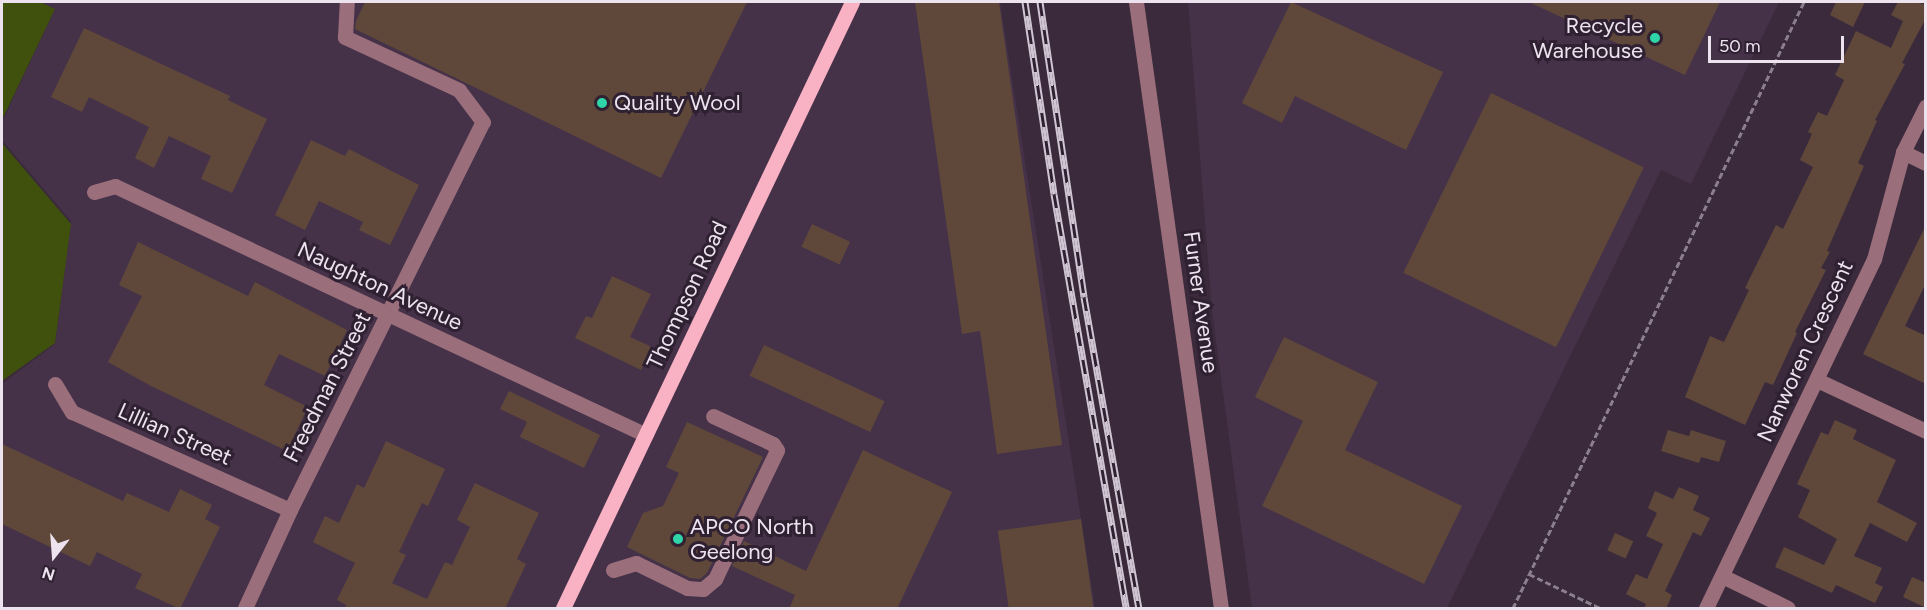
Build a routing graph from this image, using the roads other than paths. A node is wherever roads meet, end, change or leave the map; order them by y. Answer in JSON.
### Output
{"nodes":[{"id":1,"x":347,"y":2,"type":"edge"},
{"id":2,"x":852,"y":2,"type":"edge"},
{"id":3,"x":1136,"y":2,"type":"edge"},
{"id":4,"x":1926,"y":106,"type":"edge"},
{"id":5,"x":1904,"y":152,"type":"junction"},
{"id":6,"x":1926,"y":163,"type":"edge"},
{"id":7,"x":94,"y":192,"type":"dead end"},
{"id":8,"x":389,"y":315,"type":"junction"},
{"id":9,"x":1817,"y":380,"type":"junction"},
{"id":10,"x":55,"y":384,"type":"dead end"},
{"id":11,"x":712,"y":416,"type":"dead end"},
{"id":12,"x":1926,"y":431,"type":"edge"},
{"id":13,"x":646,"y":435,"type":"junction"},
{"id":14,"x":290,"y":510,"type":"junction"},
{"id":15,"x":613,"y":570,"type":"dead end"},
{"id":16,"x":1722,"y":576,"type":"junction"},
{"id":17,"x":245,"y":609,"type":"edge"},
{"id":18,"x":563,"y":609,"type":"edge"},
{"id":19,"x":1221,"y":609,"type":"edge"},
{"id":20,"x":1706,"y":609,"type":"edge"},
{"id":21,"x":1788,"y":609,"type":"edge"}],
"edges":[{"from":1,"to":8,"type":"street","name":"Freedman Street"},
{"from":2,"to":13,"type":"main road","name":"Thompson Road"},
{"from":3,"to":19,"type":"street","name":"Furner Avenue"},
{"from":4,"to":5,"type":"street","name":"Nanworen Crescent"},
{"from":5,"to":6,"type":"street"},
{"from":5,"to":9,"type":"street","name":"Nanworen Crescent"},
{"from":7,"to":8,"type":"street","name":"Naughton Avenue"},
{"from":8,"to":13,"type":"street","name":"Naughton Avenue"},
{"from":8,"to":14,"type":"street","name":"Freedman Street"},
{"from":9,"to":12,"type":"street"},
{"from":9,"to":16,"type":"street","name":"Nanworen Crescent"},
{"from":10,"to":14,"type":"street","name":"Lillian Street"},
{"from":11,"to":15,"type":"street"},
{"from":13,"to":18,"type":"main road","name":"Thompson Road"},
{"from":14,"to":17,"type":"street","name":"Freedman Street"},
{"from":16,"to":20,"type":"street","name":"Nanworen Crescent"},
{"from":16,"to":21,"type":"street"}]}
